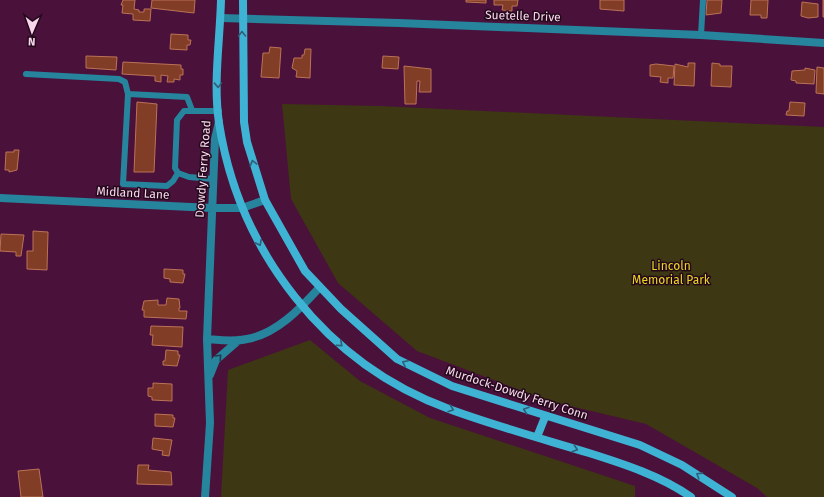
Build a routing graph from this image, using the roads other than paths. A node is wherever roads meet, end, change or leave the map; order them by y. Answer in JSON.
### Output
{"nodes":[{"id":1,"x":221,"y":0,"type":"edge"},
{"id":2,"x":243,"y":0,"type":"edge"},
{"id":3,"x":703,"y":0,"type":"edge"},
{"id":4,"x":221,"y":18,"type":"junction"},
{"id":5,"x":242,"y":18,"type":"junction"},
{"id":6,"x":701,"y":35,"type":"junction"},
{"id":7,"x":824,"y":43,"type":"edge"},
{"id":8,"x":26,"y":74,"type":"dead end"},
{"id":9,"x":128,"y":94,"type":"junction"},
{"id":10,"x":192,"y":110,"type":"junction"},
{"id":11,"x":219,"y":111,"type":"junction"},
{"id":12,"x":219,"y":122,"type":"junction"},
{"id":13,"x":178,"y":173,"type":"junction"},
{"id":14,"x":213,"y":179,"type":"junction"},
{"id":15,"x":0,"y":198,"type":"edge"},
{"id":16,"x":265,"y":200,"type":"junction"},
{"id":17,"x":212,"y":208,"type":"junction"},
{"id":18,"x":242,"y":208,"type":"junction"},
{"id":19,"x":320,"y":288,"type":"junction"},
{"id":20,"x":302,"y":307,"type":"junction"},
{"id":21,"x":207,"y":339,"type":"junction"},
{"id":22,"x":238,"y":340,"type":"junction"},
{"id":23,"x":208,"y":380,"type":"junction"},
{"id":24,"x":545,"y":416,"type":"junction"},
{"id":25,"x":537,"y":437,"type":"junction"},
{"id":26,"x":205,"y":497,"type":"edge"},
{"id":27,"x":691,"y":497,"type":"edge"},
{"id":28,"x":732,"y":497,"type":"edge"}],
"edges":[{"from":1,"to":4,"type":"main road","name":"Dowdy Ferry Road"},
{"from":2,"to":5,"type":"main road"},
{"from":3,"to":6,"type":"lane"},
{"from":4,"to":5,"type":"street","name":"Suetelle Drive"},
{"from":4,"to":11,"type":"main road","name":"Dowdy Ferry Road","one_way":true},
{"from":5,"to":6,"type":"street","name":"Suetelle Drive"},
{"from":16,"to":5,"type":"main road","one_way":true},
{"from":6,"to":7,"type":"street","name":"Suetelle Drive"},
{"from":8,"to":9,"type":"lane"},
{"from":9,"to":10,"type":"lane"},
{"from":9,"to":13,"type":"lane"},
{"from":10,"to":11,"type":"lane"},
{"from":10,"to":13,"type":"lane"},
{"from":11,"to":12,"type":"main road","name":"Dowdy Ferry Road"},
{"from":12,"to":14,"type":"street","name":"Dowdy Ferry Road"},
{"from":12,"to":18,"type":"main road"},
{"from":13,"to":14,"type":"lane"},
{"from":14,"to":17,"type":"street","name":"Dowdy Ferry Road"},
{"from":15,"to":17,"type":"street","name":"Midland Lane"},
{"from":16,"to":18,"type":"street","name":"Midland Lane"},
{"from":16,"to":19,"type":"main road","name":"Murdock-Dowdy Ferry Conn"},
{"from":17,"to":18,"type":"street","name":"Midland Lane"},
{"from":17,"to":21,"type":"street","name":"Dowdy Ferry Road"},
{"from":18,"to":20,"type":"main road","one_way":true},
{"from":19,"to":20,"type":"street","name":"Dowdy Ferry Road"},
{"from":24,"to":19,"type":"main road","name":"Murdock-Dowdy Ferry Conn","one_way":true},
{"from":20,"to":22,"type":"street","name":"Dowdy Ferry Road"},
{"from":20,"to":25,"type":"main road","one_way":true},
{"from":21,"to":22,"type":"street","name":"Dowdy Ferry Road"},
{"from":21,"to":23,"type":"street","name":"Dowdy Ferry Road"},
{"from":23,"to":22,"type":"street","name":"Dowdy Ferry Road","one_way":true},
{"from":23,"to":26,"type":"street","name":"Dowdy Ferry Road"},
{"from":24,"to":25,"type":"main road"},
{"from":28,"to":24,"type":"main road","name":"Murdock-Dowdy Ferry Conn","one_way":true},
{"from":25,"to":27,"type":"main road","one_way":true}]}
